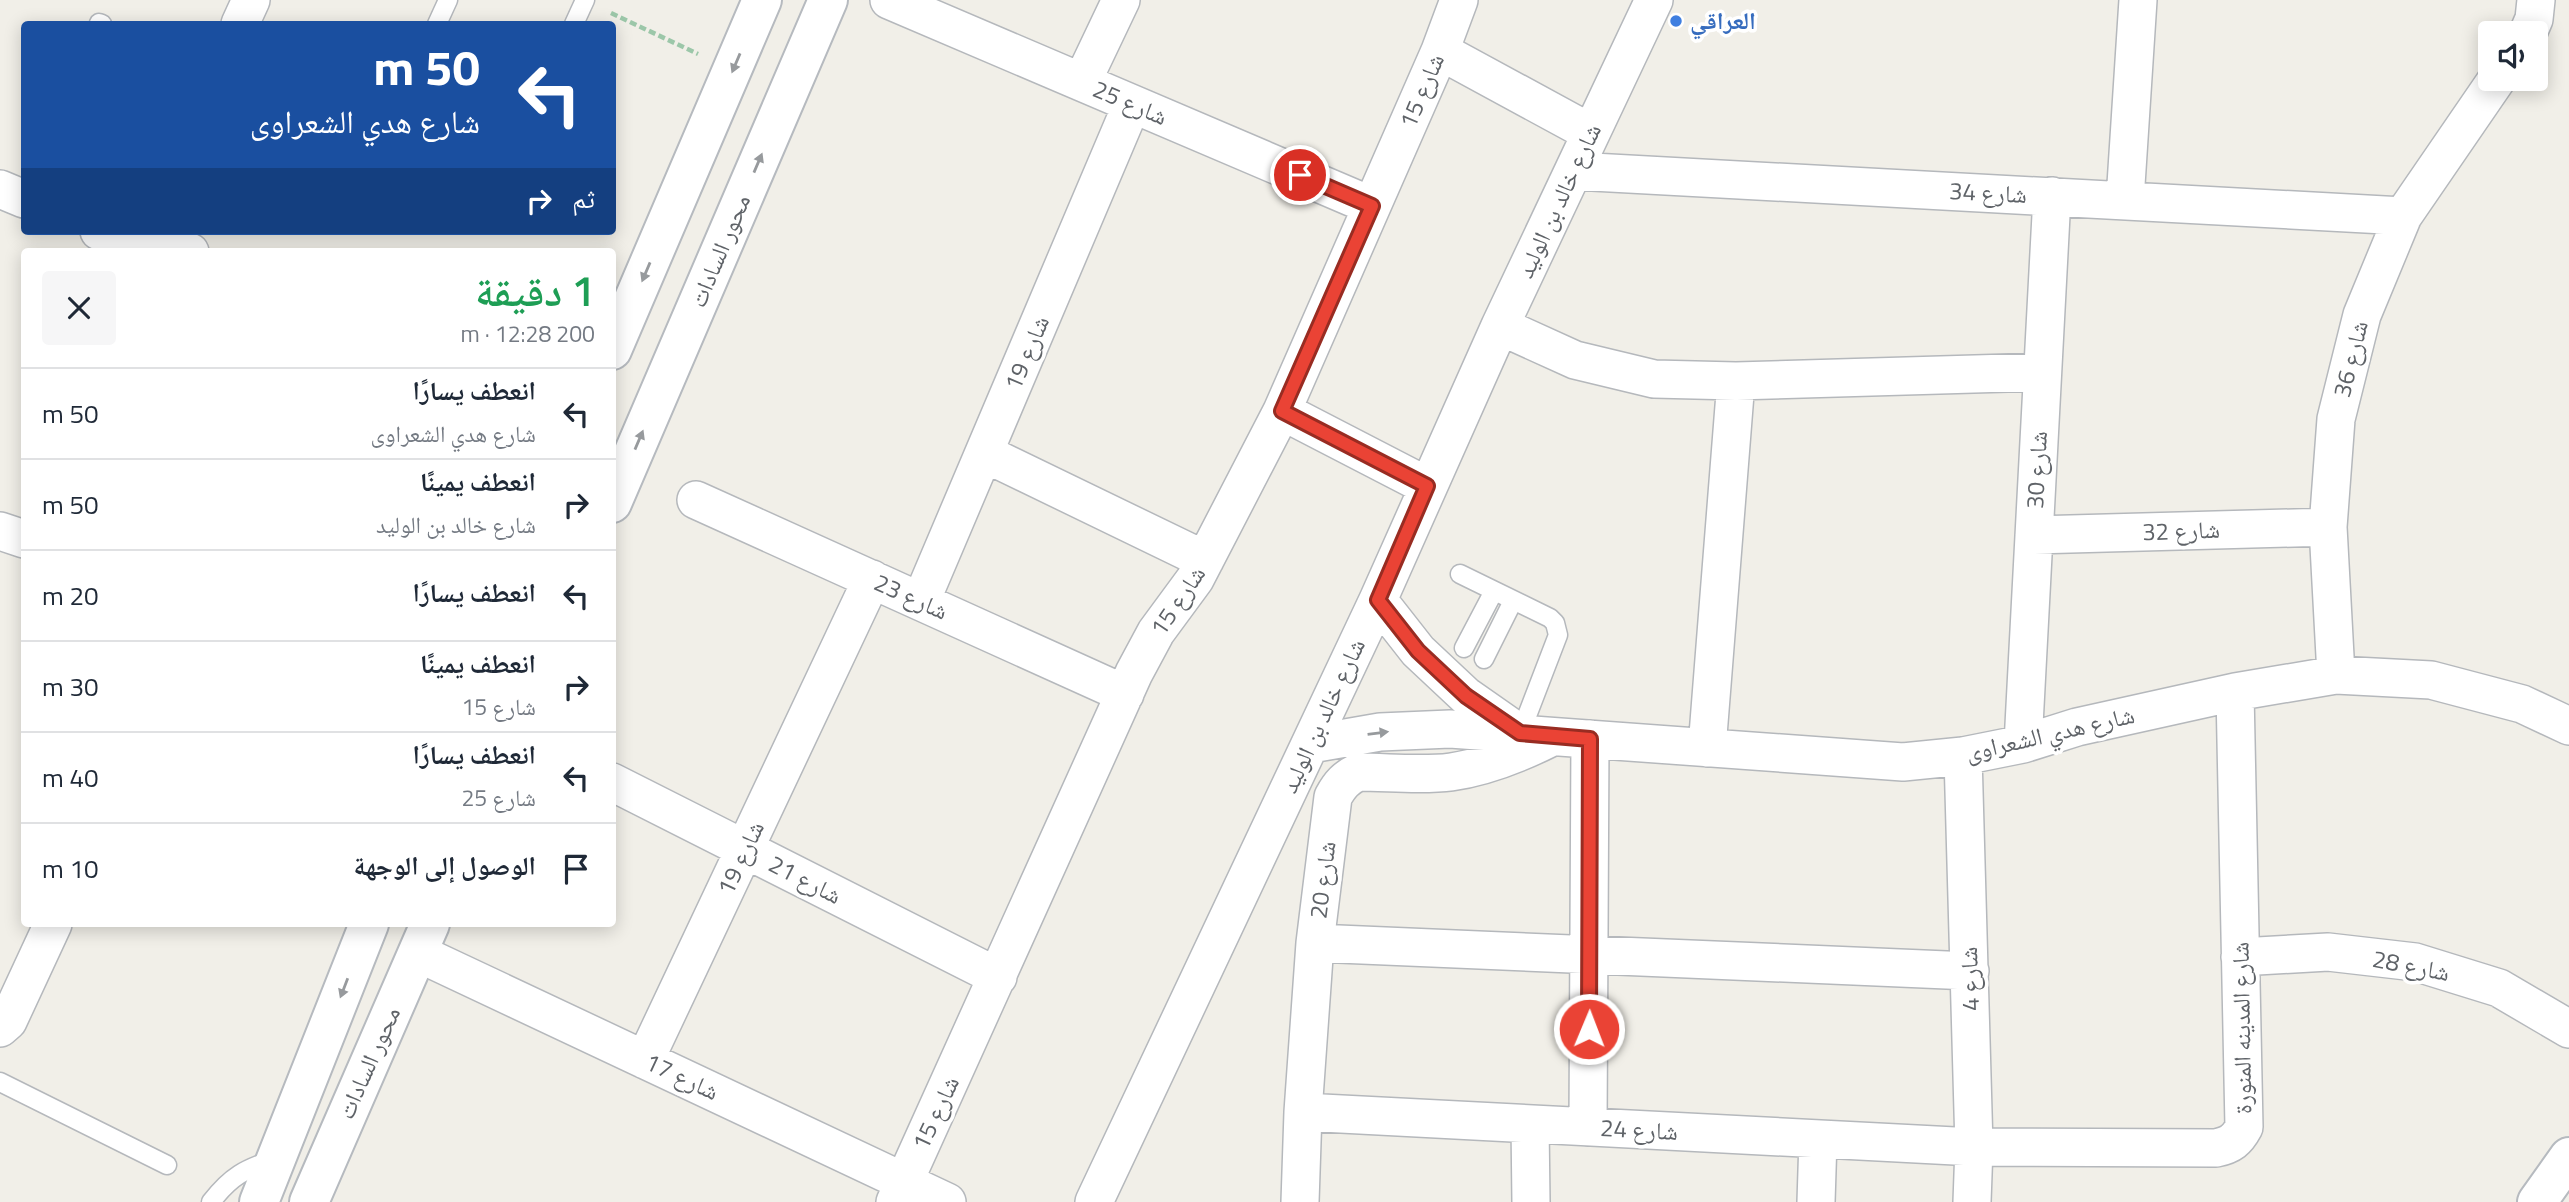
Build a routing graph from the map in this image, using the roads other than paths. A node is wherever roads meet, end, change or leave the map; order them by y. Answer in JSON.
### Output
{"nodes":[{"id":1,"x":251,"y":0,"type":"edge"},
{"id":2,"x":448,"y":0,"type":"edge"},
{"id":3,"x":762,"y":0,"type":"edge"},
{"id":4,"x":828,"y":0,"type":"edge"},
{"id":5,"x":889,"y":0,"type":"edge"},
{"id":6,"x":1121,"y":0,"type":"edge"},
{"id":7,"x":1459,"y":0,"type":"edge"},
{"id":8,"x":1654,"y":0,"type":"edge"},
{"id":9,"x":2138,"y":0,"type":"edge"},
{"id":10,"x":585,"y":1,"type":"edge"},
{"id":11,"x":241,"y":21,"type":"edge"},
{"id":12,"x":438,"y":21,"type":"edge"},
{"id":13,"x":575,"y":21,"type":"edge"},
{"id":14,"x":1440,"y":51,"type":"junction"},
{"id":15,"x":1082,"y":82,"type":"junction"},
{"id":16,"x":2489,"y":91,"type":"edge"},
{"id":17,"x":1132,"y":104,"type":"junction"},
{"id":18,"x":1591,"y":133,"type":"junction"},
{"id":19,"x":1573,"y":171,"type":"junction"},
{"id":20,"x":0,"y":189,"type":"edge"},
{"id":21,"x":2052,"y":196,"type":"junction"},
{"id":22,"x":21,"y":199,"type":"edge"},
{"id":23,"x":2125,"y":200,"type":"junction"},
{"id":24,"x":1372,"y":206,"type":"junction"},
{"id":25,"x":2403,"y":216,"type":"junction"},
{"id":26,"x":117,"y":235,"type":"edge"},
{"id":27,"x":154,"y":243,"type":"edge"},
{"id":28,"x":174,"y":248,"type":"edge"},
{"id":29,"x":1500,"y":326,"type":"junction"},
{"id":30,"x":616,"y":341,"type":"edge"},
{"id":31,"x":2042,"y":372,"type":"junction"},
{"id":32,"x":1736,"y":381,"type":"junction"},
{"id":33,"x":1282,"y":411,"type":"junction"},
{"id":34,"x":984,"y":453,"type":"junction"},
{"id":35,"x":1427,"y":486,"type":"junction"},
{"id":36,"x":616,"y":494,"type":"edge"},
{"id":37,"x":696,"y":500,"type":"dead end"},
{"id":38,"x":2328,"y":527,"type":"junction"},
{"id":39,"x":0,"y":531,"type":"edge"},
{"id":40,"x":2034,"y":535,"type":"junction"},
{"id":41,"x":21,"y":538,"type":"edge"},
{"id":42,"x":1205,"y":560,"type":"junction"},
{"id":43,"x":1460,"y":574,"type":"dead end"},
{"id":44,"x":872,"y":579,"type":"junction"},
{"id":45,"x":1494,"y":591,"type":"junction"},
{"id":46,"x":1378,"y":600,"type":"junction"},
{"id":47,"x":921,"y":601,"type":"junction"},
{"id":48,"x":1513,"y":601,"type":"junction"},
{"id":49,"x":1464,"y":648,"type":"dead end"},
{"id":50,"x":1483,"y":659,"type":"dead end"},
{"id":51,"x":2336,"y":675,"type":"junction"},
{"id":52,"x":2235,"y":692,"type":"junction"},
{"id":53,"x":1125,"y":694,"type":"junction"},
{"id":54,"x":2569,"y":726,"type":"edge"},
{"id":55,"x":1555,"y":736,"type":"junction"},
{"id":56,"x":1311,"y":744,"type":"junction"},
{"id":57,"x":2023,"y":744,"type":"junction"},
{"id":58,"x":1707,"y":748,"type":"junction"},
{"id":59,"x":1963,"y":756,"type":"junction"},
{"id":60,"x":616,"y":784,"type":"edge"},
{"id":61,"x":744,"y":849,"type":"junction"},
{"id":62,"x":52,"y":927,"type":"edge"},
{"id":63,"x":368,"y":927,"type":"edge"},
{"id":64,"x":424,"y":938,"type":"edge"},
{"id":65,"x":1315,"y":943,"type":"junction"},
{"id":66,"x":1590,"y":955,"type":"junction"},
{"id":67,"x":2240,"y":957,"type":"junction"},
{"id":68,"x":1970,"y":971,"type":"junction"},
{"id":69,"x":998,"y":977,"type":"junction"},
{"id":70,"x":0,"y":1028,"type":"edge"},
{"id":71,"x":2569,"y":1029,"type":"edge"},
{"id":72,"x":645,"y":1060,"type":"junction"},
{"id":73,"x":0,"y":1082,"type":"edge"},
{"id":74,"x":1303,"y":1112,"type":"junction"},
{"id":75,"x":1530,"y":1124,"type":"junction"},
{"id":76,"x":1588,"y":1127,"type":"junction"},
{"id":77,"x":1818,"y":1139,"type":"junction"},
{"id":78,"x":1974,"y":1147,"type":"junction"},
{"id":79,"x":2569,"y":1157,"type":"edge"},
{"id":80,"x":278,"y":1158,"type":"junction"},
{"id":81,"x":167,"y":1165,"type":"dead end"},
{"id":82,"x":900,"y":1192,"type":"edge"},
{"id":83,"x":211,"y":1202,"type":"edge"},
{"id":84,"x":259,"y":1202,"type":"edge"},
{"id":85,"x":309,"y":1202,"type":"edge"},
{"id":86,"x":947,"y":1202,"type":"edge"},
{"id":87,"x":1094,"y":1202,"type":"edge"},
{"id":88,"x":1300,"y":1202,"type":"edge"},
{"id":89,"x":1531,"y":1202,"type":"edge"},
{"id":90,"x":1816,"y":1202,"type":"edge"},
{"id":91,"x":1972,"y":1202,"type":"edge"},
{"id":92,"x":2537,"y":1202,"type":"edge"}],
"edges":[{"from":1,"to":11,"type":"street"},
{"from":2,"to":12,"type":"lane"},
{"from":3,"to":30,"type":"street","one_way":true},
{"from":36,"to":4,"type":"street","name":"محور السادات","one_way":true},
{"from":5,"to":15,"type":"street","name":"شارع 25"},
{"from":6,"to":15,"type":"street"},
{"from":7,"to":14,"type":"street","name":"شارع 15"},
{"from":8,"to":18,"type":"street","name":"شارع خالد بن الوليد"},
{"from":9,"to":23,"type":"street"},
{"from":10,"to":13,"type":"lane"},
{"from":14,"to":18,"type":"street"},
{"from":14,"to":24,"type":"street","name":"شارع 15"},
{"from":15,"to":17,"type":"street","name":"شارع 25"},
{"from":16,"to":25,"type":"street","name":"شارع 36"},
{"from":17,"to":24,"type":"street","name":"شارع 25"},
{"from":17,"to":34,"type":"street","name":"شارع 19"},
{"from":18,"to":19,"type":"street","name":"شارع خالد بن الوليد"},
{"from":19,"to":21,"type":"street","name":"شارع 34"},
{"from":19,"to":29,"type":"street","name":"شارع خالد بن الوليد"},
{"from":20,"to":22,"type":"street"},
{"from":21,"to":23,"type":"street","name":"شارع 34"},
{"from":21,"to":31,"type":"street","name":"شارع 30"},
{"from":23,"to":25,"type":"street","name":"شارع 34"},
{"from":24,"to":33,"type":"street","name":"شارع 15"},
{"from":25,"to":38,"type":"street","name":"شارع 36"},
{"from":26,"to":27,"type":"street"},
{"from":27,"to":28,"type":"street"},
{"from":29,"to":32,"type":"street"},
{"from":29,"to":35,"type":"street","name":"شارع خالد بن الوليد"},
{"from":31,"to":32,"type":"street"},
{"from":31,"to":40,"type":"street","name":"شارع 30"},
{"from":32,"to":58,"type":"street"},
{"from":33,"to":35,"type":"street"},
{"from":33,"to":42,"type":"street","name":"شارع 15"},
{"from":34,"to":42,"type":"street"},
{"from":34,"to":47,"type":"street","name":"شارع 19"},
{"from":35,"to":46,"type":"street","name":"شارع خالد بن الوليد"},
{"from":37,"to":44,"type":"street","name":"شارع 23"},
{"from":38,"to":40,"type":"street","name":"شارع 32"},
{"from":38,"to":51,"type":"street","name":"شارع 36"},
{"from":39,"to":41,"type":"street"},
{"from":40,"to":57,"type":"street","name":"شارع 30"},
{"from":42,"to":53,"type":"street","name":"شارع 15"},
{"from":43,"to":45,"type":"lane"},
{"from":44,"to":47,"type":"street","name":"شارع 23"},
{"from":44,"to":61,"type":"street","name":"شارع 19"},
{"from":45,"to":48,"type":"lane"},
{"from":45,"to":49,"type":"lane"},
{"from":46,"to":55,"type":"street"},
{"from":46,"to":56,"type":"street","name":"شارع خالد بن الوليد"},
{"from":47,"to":53,"type":"street","name":"شارع 23"},
{"from":48,"to":50,"type":"lane"},
{"from":48,"to":55,"type":"lane"},
{"from":51,"to":52,"type":"street","name":"شارع هدي الشعراوى"},
{"from":51,"to":54,"type":"street","name":"شارع هدي الشعراوى"},
{"from":52,"to":57,"type":"street","name":"شارع هدي الشعراوى"},
{"from":52,"to":67,"type":"street","name":"شارع المدينه المنورة"},
{"from":53,"to":69,"type":"street","name":"شارع 15"},
{"from":56,"to":55,"type":"street","name":"شارع هدي الشعراوى","one_way":true},
{"from":55,"to":58,"type":"street","name":"شارع هدي الشعراوى"},
{"from":55,"to":65,"type":"street","name":"شارع 20"},
{"from":55,"to":66,"type":"street"},
{"from":56,"to":87,"type":"street","name":"شارع خالد بن الوليد"},
{"from":57,"to":59,"type":"street","name":"شارع هدي الشعراوى"},
{"from":58,"to":59,"type":"street","name":"شارع هدي الشعراوى"},
{"from":59,"to":68,"type":"street","name":"شارع 4"},
{"from":60,"to":61,"type":"street","name":"شارع 21"},
{"from":61,"to":69,"type":"street","name":"شارع 21"},
{"from":61,"to":72,"type":"street","name":"شارع 19"},
{"from":62,"to":70,"type":"street"},
{"from":63,"to":80,"type":"street","name":"محور السادات","one_way":true},
{"from":64,"to":72,"type":"street","name":"شارع 17"},
{"from":64,"to":85,"type":"street","name":"محور السادات"},
{"from":65,"to":66,"type":"street"},
{"from":65,"to":74,"type":"street","name":"شارع 20"},
{"from":66,"to":68,"type":"street"},
{"from":66,"to":76,"type":"street"},
{"from":67,"to":71,"type":"street","name":"شارع 28"},
{"from":67,"to":78,"type":"street","name":"شارع المدينه المنورة"},
{"from":68,"to":78,"type":"street","name":"شارع 4"},
{"from":69,"to":82,"type":"street","name":"شارع 15"},
{"from":72,"to":82,"type":"street","name":"شارع 17"},
{"from":73,"to":81,"type":"lane"},
{"from":74,"to":75,"type":"street","name":"شارع 24"},
{"from":74,"to":88,"type":"street","name":"شارع 20"},
{"from":75,"to":76,"type":"street","name":"شارع 24"},
{"from":75,"to":89,"type":"street"},
{"from":76,"to":77,"type":"street","name":"شارع 24"},
{"from":77,"to":78,"type":"street","name":"شارع 24"},
{"from":77,"to":90,"type":"street"},
{"from":78,"to":91,"type":"street","name":"شارع 4"},
{"from":79,"to":92,"type":"street"},
{"from":80,"to":83,"type":"lane"},
{"from":80,"to":84,"type":"street","name":"محور السادات"},
{"from":82,"to":86,"type":"street","name":"شارع 17"}]}
